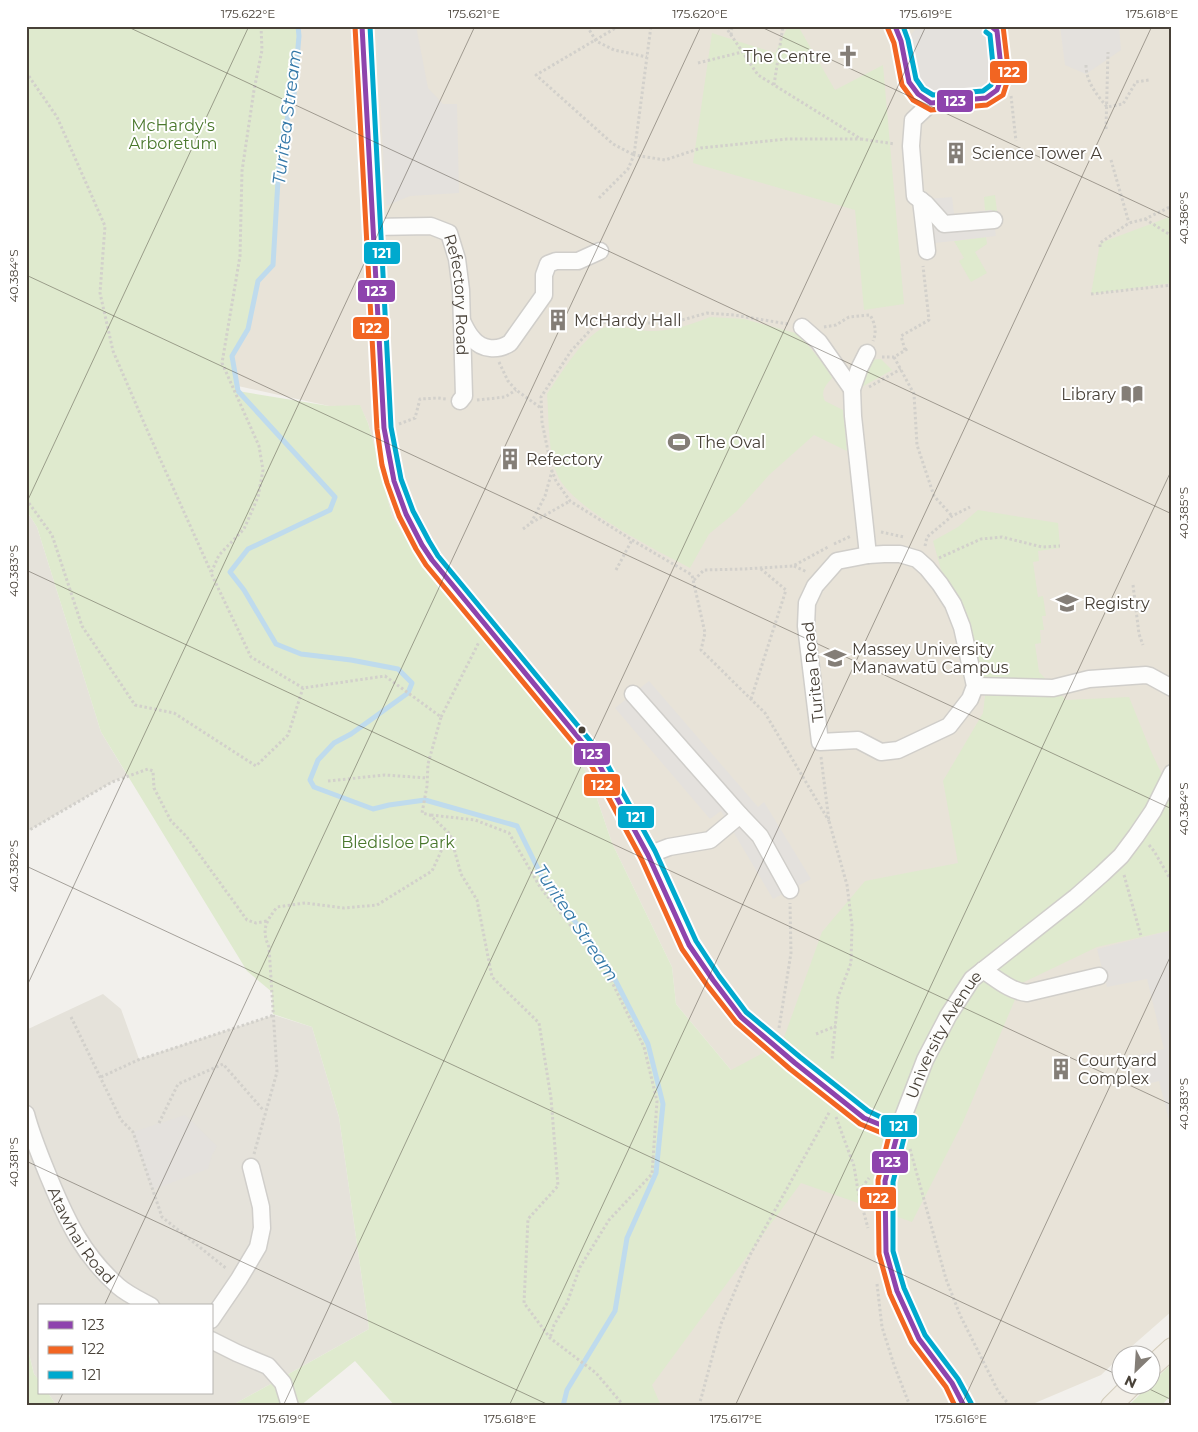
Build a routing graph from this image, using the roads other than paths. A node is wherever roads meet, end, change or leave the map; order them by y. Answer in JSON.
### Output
{"nodes":[{"id":1,"x":362,"y":26,"type":"edge"},
{"id":2,"x":895,"y":26,"type":"edge"},
{"id":3,"x":997,"y":28,"type":"edge"},
{"id":4,"x":930,"y":103,"type":"junction"},
{"id":5,"x":921,"y":200,"type":"junction"},
{"id":6,"x":994,"y":220,"type":"dead end"},
{"id":7,"x":373,"y":227,"type":"junction"},
{"id":8,"x":600,"y":251,"type":"dead end"},
{"id":9,"x":925,"y":257,"type":"road end"},
{"id":10,"x":462,"y":321,"type":"junction"},
{"id":11,"x":802,"y":327,"type":"road end"},
{"id":12,"x":868,"y":353,"type":"road end"},
{"id":13,"x":852,"y":392,"type":"junction"},
{"id":14,"x":460,"y":401,"type":"dead end"},
{"id":15,"x":868,"y":555,"type":"junction"},
{"id":16,"x":975,"y":686,"type":"junction"},
{"id":17,"x":1172,"y":688,"type":"edge"},
{"id":18,"x":633,"y":694,"type":"dead end"},
{"id":19,"x":1172,"y":773,"type":"edge"},
{"id":20,"x":740,"y":815,"type":"junction"},
{"id":21,"x":648,"y":856,"type":"junction"},
{"id":22,"x":790,"y":890,"type":"road end"},
{"id":23,"x":983,"y":970,"type":"junction"},
{"id":24,"x":1100,"y":976,"type":"dead end"},
{"id":25,"x":26,"y":1114,"type":"edge"},
{"id":26,"x":898,"y":1132,"type":"junction"},
{"id":27,"x":251,"y":1168,"type":"road end"},
{"id":28,"x":147,"y":1304,"type":"edge"},
{"id":29,"x":212,"y":1319,"type":"edge"},
{"id":30,"x":212,"y":1341,"type":"edge"},
{"id":31,"x":1172,"y":1348,"type":"edge"},
{"id":32,"x":1160,"y":1359,"type":"edge"},
{"id":33,"x":1123,"y":1394,"type":"edge"},
{"id":34,"x":290,"y":1406,"type":"edge"},
{"id":35,"x":964,"y":1406,"type":"edge"},
{"id":36,"x":1111,"y":1406,"type":"edge"}],
"edges":[{"from":1,"to":7,"type":"street"},
{"from":2,"to":4,"type":"street"},
{"from":3,"to":4,"type":"street"},
{"from":4,"to":5,"type":"street"},
{"from":5,"to":6,"type":"street"},
{"from":5,"to":9,"type":"street"},
{"from":7,"to":10,"type":"street","name":"Refectory Road"},
{"from":7,"to":21,"type":"street"},
{"from":8,"to":10,"type":"street"},
{"from":10,"to":14,"type":"street","name":"Refectory Road"},
{"from":11,"to":13,"type":"street"},
{"from":12,"to":13,"type":"street"},
{"from":13,"to":15,"type":"street"},
{"from":15,"to":16,"type":"street","name":"Turitea Road"},
{"from":15,"to":16,"type":"street","name":"Turitea Road"},
{"from":16,"to":17,"type":"street"},
{"from":18,"to":20,"type":"street"},
{"from":19,"to":23,"type":"street","name":"University Avenue"},
{"from":20,"to":21,"type":"street"},
{"from":20,"to":22,"type":"street"},
{"from":21,"to":26,"type":"street"},
{"from":23,"to":24,"type":"street"},
{"from":23,"to":26,"type":"street","name":"University Avenue"},
{"from":25,"to":28,"type":"street","name":"Atawhai Road"},
{"from":26,"to":35,"type":"street","name":"University Avenue"},
{"from":27,"to":29,"type":"street"},
{"from":30,"to":34,"type":"street"},
{"from":31,"to":32,"type":"main road"},
{"from":33,"to":36,"type":"main road"}]}
